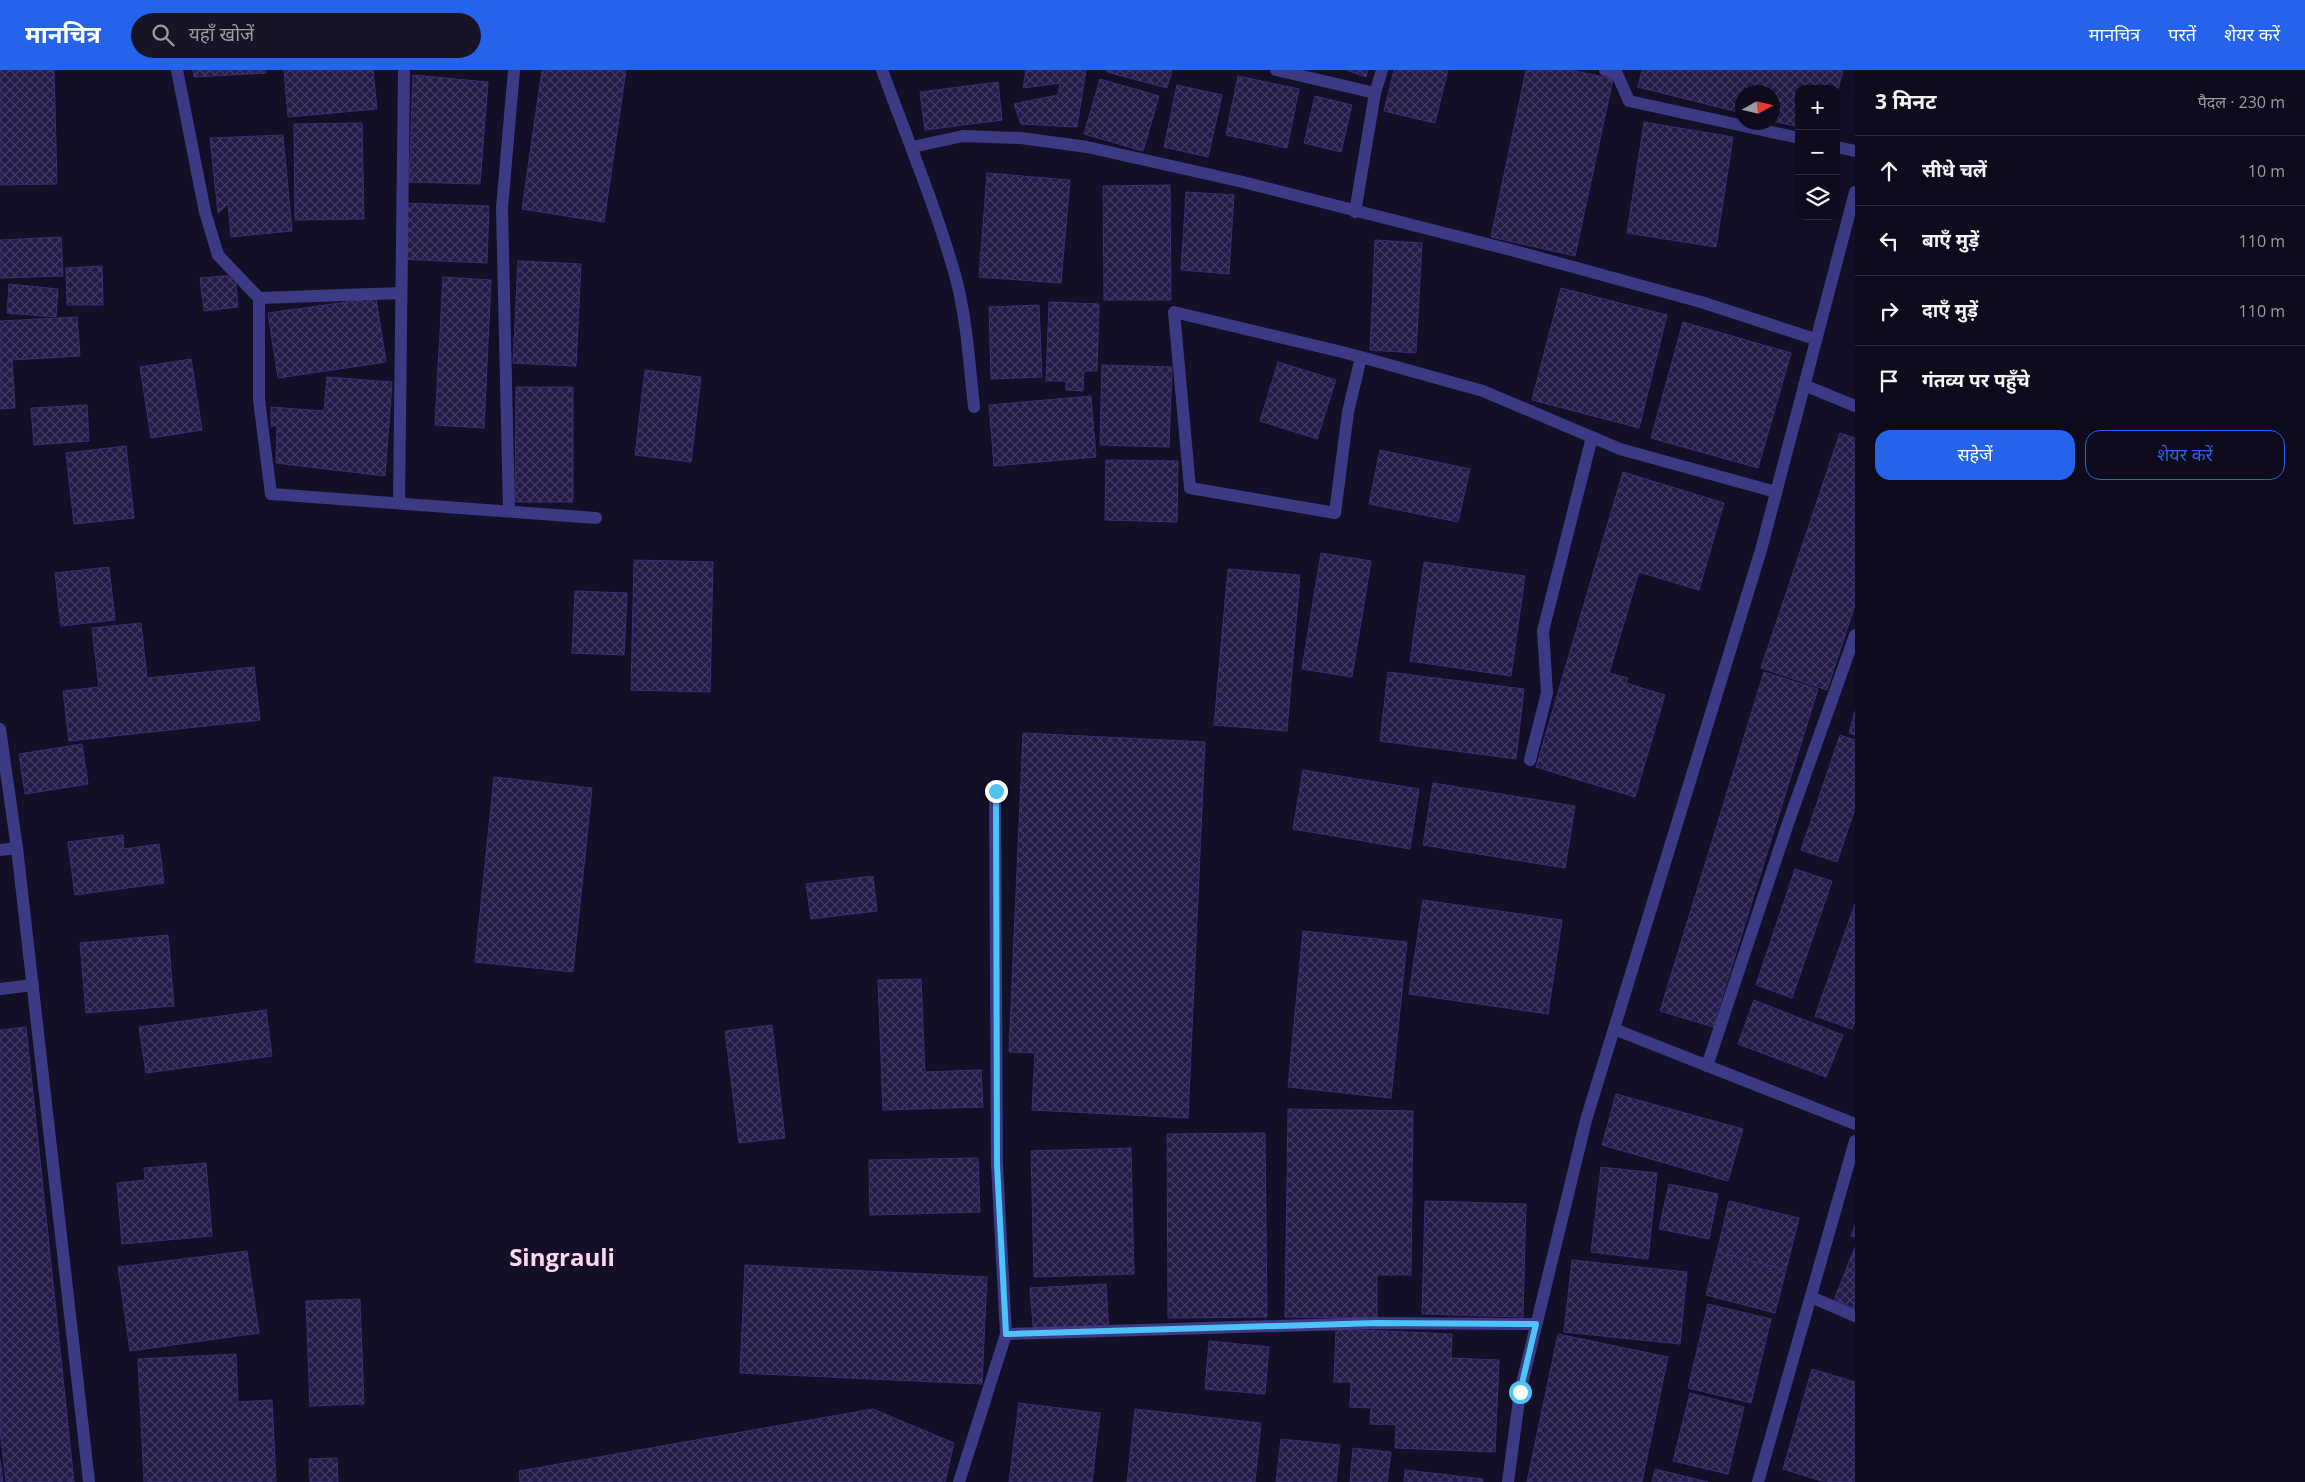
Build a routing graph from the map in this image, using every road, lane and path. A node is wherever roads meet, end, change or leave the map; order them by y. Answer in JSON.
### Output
{"nodes":[{"id":1,"x":177,"y":70,"type":"edge"},
{"id":2,"x":404,"y":70,"type":"edge"},
{"id":3,"x":514,"y":70,"type":"edge"},
{"id":4,"x":882,"y":70,"type":"edge"},
{"id":5,"x":1276,"y":70,"type":"edge"},
{"id":6,"x":1382,"y":70,"type":"edge"},
{"id":7,"x":1606,"y":70,"type":"edge"},
{"id":8,"x":1375,"y":93,"type":"junction"},
{"id":9,"x":1795,"y":137,"type":"edge"},
{"id":10,"x":912,"y":147,"type":"junction"},
{"id":11,"x":1840,"y":148,"type":"edge"},
{"id":12,"x":1855,"y":151,"type":"edge"},
{"id":13,"x":1855,"y":192,"type":"edge"},
{"id":14,"x":1355,"y":212,"type":"junction"},
{"id":15,"x":401,"y":293,"type":"junction"},
{"id":16,"x":259,"y":298,"type":"junction"},
{"id":17,"x":1815,"y":340,"type":"junction"},
{"id":18,"x":1361,"y":357,"type":"junction"},
{"id":19,"x":1804,"y":385,"type":"junction"},
{"id":20,"x":1855,"y":406,"type":"edge"},
{"id":21,"x":974,"y":408,"type":"dead end"},
{"id":22,"x":1592,"y":437,"type":"junction"},
{"id":23,"x":1776,"y":492,"type":"junction"},
{"id":24,"x":399,"y":503,"type":"junction"},
{"id":25,"x":509,"y":511,"type":"junction"},
{"id":26,"x":596,"y":518,"type":"dead end"},
{"id":27,"x":1855,"y":635,"type":"edge"},
{"id":28,"x":0,"y":729,"type":"edge"},
{"id":29,"x":1530,"y":760,"type":"dead end"},
{"id":30,"x":996,"y":791,"type":"dead end"},
{"id":31,"x":17,"y":848,"type":"junction"},
{"id":32,"x":0,"y":850,"type":"edge"},
{"id":33,"x":33,"y":985,"type":"junction"},
{"id":34,"x":0,"y":989,"type":"edge"},
{"id":35,"x":1614,"y":1029,"type":"junction"},
{"id":36,"x":1707,"y":1066,"type":"junction"},
{"id":37,"x":1855,"y":1124,"type":"edge"},
{"id":38,"x":1855,"y":1141,"type":"edge"},
{"id":39,"x":1811,"y":1297,"type":"junction"},
{"id":40,"x":1855,"y":1316,"type":"edge"},
{"id":41,"x":1536,"y":1324,"type":"junction"},
{"id":42,"x":1006,"y":1334,"type":"junction"},
{"id":43,"x":89,"y":1482,"type":"edge"},
{"id":44,"x":959,"y":1482,"type":"edge"},
{"id":45,"x":1508,"y":1482,"type":"edge"},
{"id":46,"x":1758,"y":1482,"type":"edge"}],
"edges":[{"from":1,"to":16,"type":"street"},
{"from":2,"to":15,"type":"street"},
{"from":3,"to":25,"type":"street"},
{"from":4,"to":10,"type":"street"},
{"from":5,"to":8,"type":"street"},
{"from":6,"to":8,"type":"street"},
{"from":7,"to":9,"type":"street"},
{"from":8,"to":14,"type":"street"},
{"from":10,"to":14,"type":"street"},
{"from":10,"to":21,"type":"street"},
{"from":11,"to":12,"type":"street"},
{"from":13,"to":17,"type":"street"},
{"from":14,"to":17,"type":"street"},
{"from":15,"to":16,"type":"street"},
{"from":15,"to":24,"type":"street"},
{"from":16,"to":24,"type":"street"},
{"from":17,"to":19,"type":"street"},
{"from":18,"to":18,"type":"street"},
{"from":18,"to":22,"type":"street"},
{"from":19,"to":20,"type":"street"},
{"from":19,"to":23,"type":"street"},
{"from":22,"to":23,"type":"street"},
{"from":22,"to":29,"type":"street"},
{"from":23,"to":35,"type":"street"},
{"from":24,"to":25,"type":"street"},
{"from":25,"to":26,"type":"street"},
{"from":27,"to":36,"type":"street"},
{"from":28,"to":31,"type":"street"},
{"from":30,"to":42,"type":"street"},
{"from":31,"to":32,"type":"street"},
{"from":31,"to":33,"type":"street"},
{"from":33,"to":34,"type":"street"},
{"from":33,"to":43,"type":"street"},
{"from":35,"to":36,"type":"street"},
{"from":35,"to":41,"type":"street"},
{"from":36,"to":37,"type":"street"},
{"from":38,"to":39,"type":"street"},
{"from":39,"to":40,"type":"street"},
{"from":39,"to":46,"type":"street"},
{"from":41,"to":42,"type":"street"},
{"from":41,"to":45,"type":"street"},
{"from":42,"to":44,"type":"street"}]}
